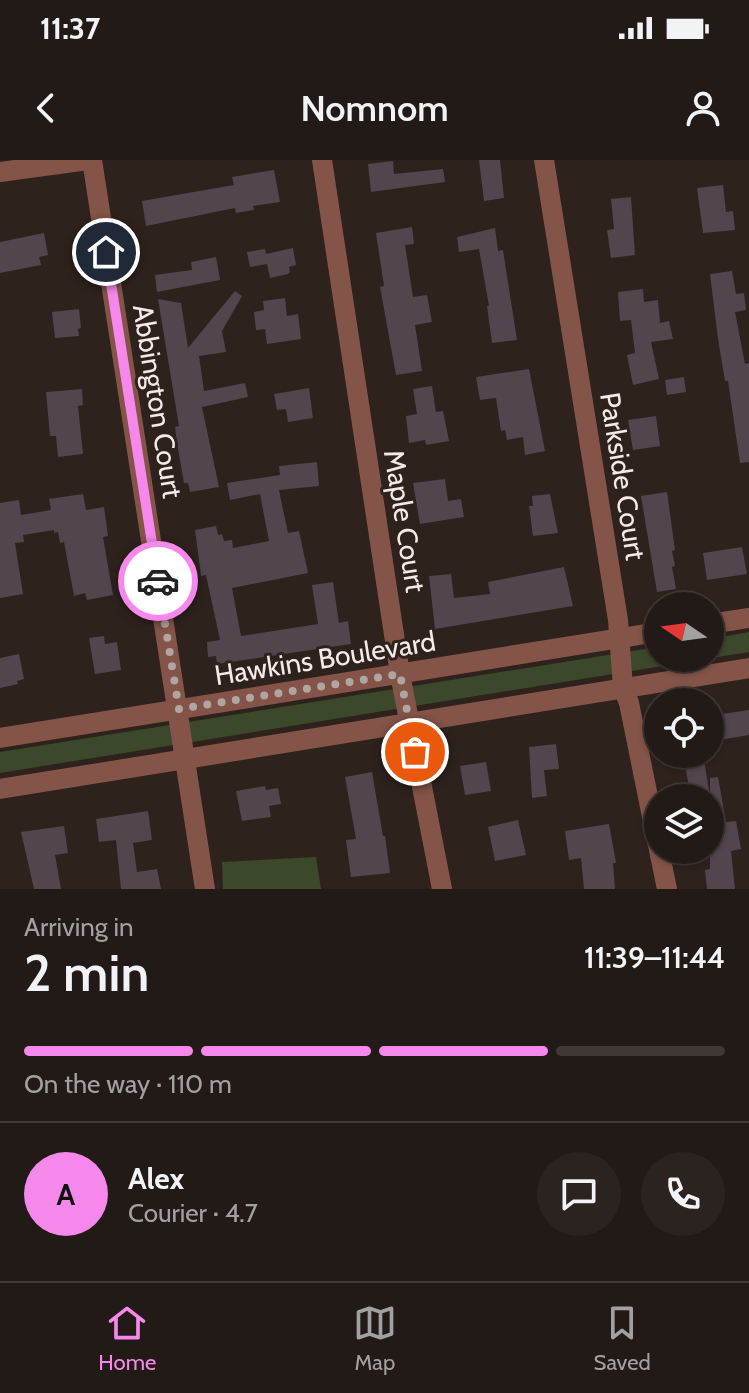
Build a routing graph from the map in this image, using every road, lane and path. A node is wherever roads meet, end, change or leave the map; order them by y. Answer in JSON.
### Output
{"nodes":[{"id":1,"x":90,"y":160,"type":"edge"},
{"id":2,"x":322,"y":160,"type":"edge"},
{"id":3,"x":544,"y":160,"type":"edge"},
{"id":4,"x":0,"y":172,"type":"edge"},
{"id":5,"x":749,"y":618,"type":"edge"},
{"id":6,"x":724,"y":622,"type":"edge"},
{"id":7,"x":644,"y":634,"type":"edge"},
{"id":8,"x":621,"y":638,"type":"junction"},
{"id":9,"x":749,"y":668,"type":"edge"},
{"id":10,"x":400,"y":674,"type":"junction"},
{"id":11,"x":623,"y":688,"type":"junction"},
{"id":12,"x":179,"y":709,"type":"junction"},
{"id":13,"x":410,"y":725,"type":"junction"},
{"id":14,"x":0,"y":738,"type":"edge"},
{"id":15,"x":186,"y":760,"type":"junction"},
{"id":16,"x":645,"y":784,"type":"edge"},
{"id":17,"x":0,"y":789,"type":"edge"},
{"id":18,"x":662,"y":864,"type":"edge"},
{"id":19,"x":205,"y":889,"type":"edge"},
{"id":20,"x":442,"y":889,"type":"edge"},
{"id":21,"x":667,"y":889,"type":"edge"}],
"edges":[{"from":1,"to":4,"type":"street"},
{"from":1,"to":12,"type":"street","name":"Abbington Court"},
{"from":2,"to":10,"type":"street","name":"Maple Court"},
{"from":3,"to":8,"type":"street","name":"Parkside Court"},
{"from":5,"to":6,"type":"street"},
{"from":7,"to":8,"type":"street","name":"Hawkins Boulevard"},
{"from":8,"to":10,"type":"street","name":"Hawkins Boulevard"},
{"from":8,"to":11,"type":"street","name":"Parkside Court"},
{"from":9,"to":11,"type":"street"},
{"from":10,"to":12,"type":"street","name":"Hawkins Boulevard"},
{"from":10,"to":13,"type":"street","name":"Maple Court"},
{"from":11,"to":13,"type":"street"},
{"from":11,"to":16,"type":"street","name":"Parkside Court"},
{"from":12,"to":14,"type":"street","name":"Hawkins Boulevard"},
{"from":12,"to":15,"type":"street","name":"Abbington Court"},
{"from":13,"to":15,"type":"street"},
{"from":13,"to":20,"type":"street","name":"Maple Court"},
{"from":15,"to":17,"type":"street"},
{"from":15,"to":19,"type":"street","name":"Abbington Court"},
{"from":18,"to":21,"type":"street","name":"Parkside Court"}]}
